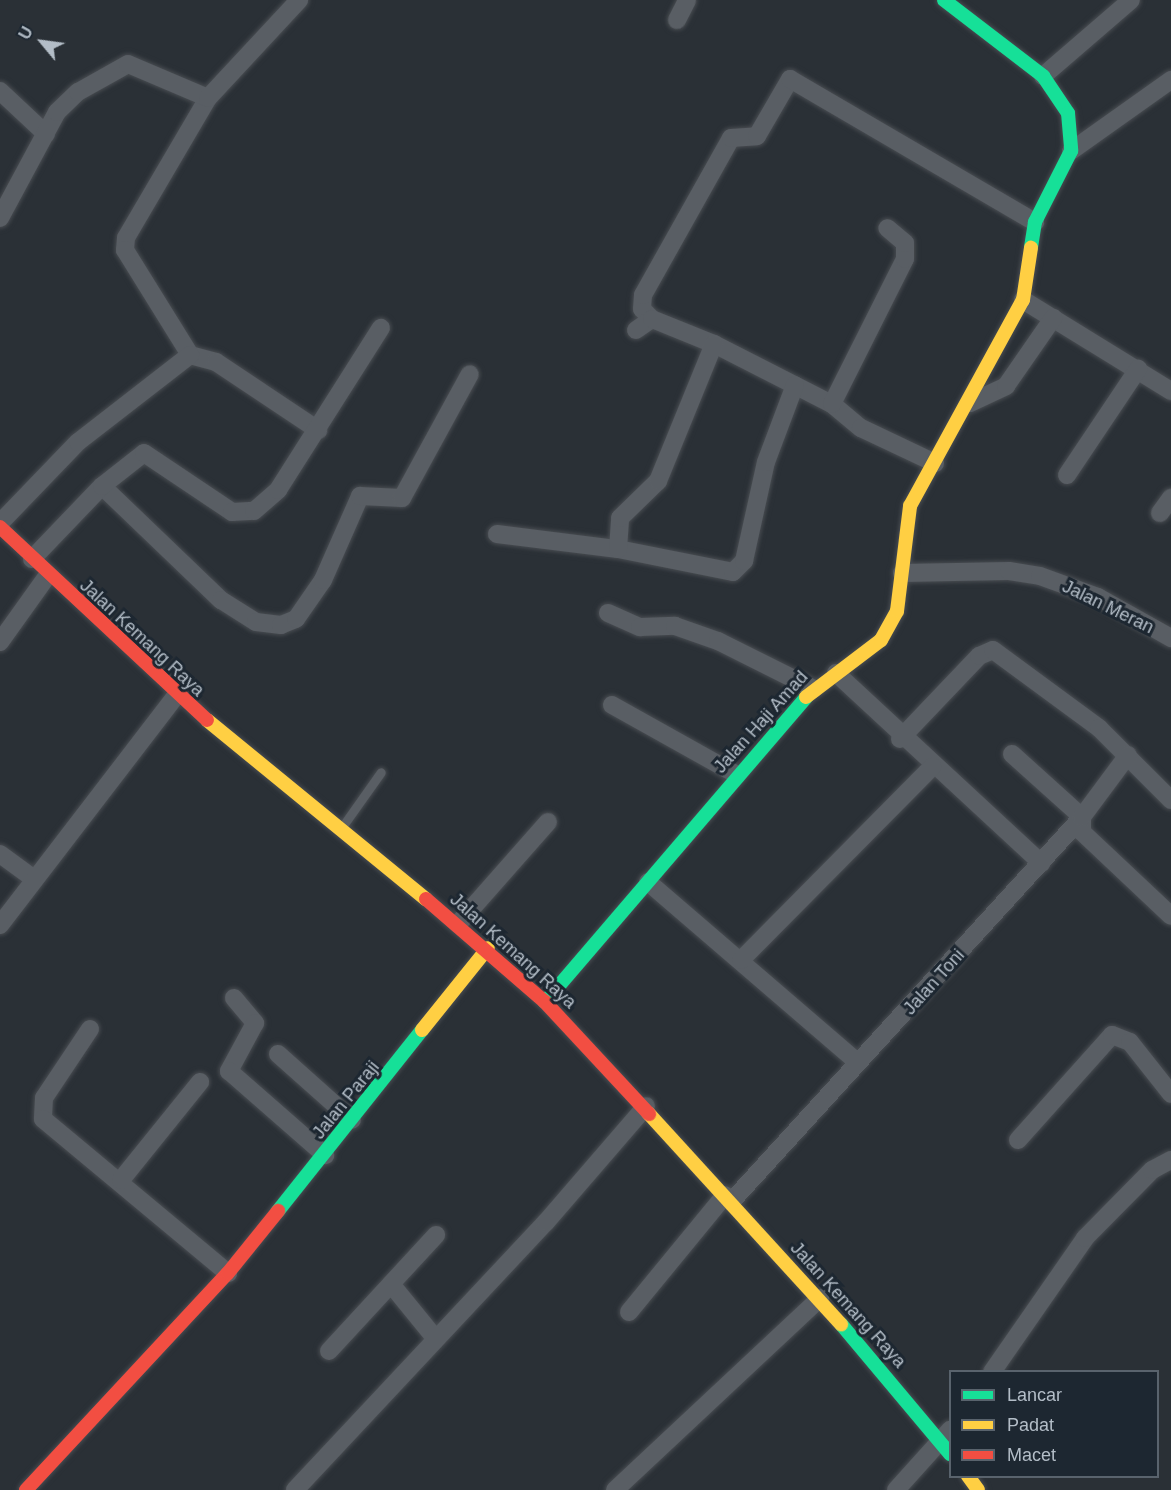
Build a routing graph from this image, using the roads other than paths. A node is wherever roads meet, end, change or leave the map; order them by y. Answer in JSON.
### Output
{"nodes":[{"id":1,"x":299,"y":0,"type":"edge"},
{"id":2,"x":687,"y":0,"type":"edge"},
{"id":3,"x":1131,"y":0,"type":"edge"},
{"id":4,"x":953,"y":2,"type":"edge"},
{"id":5,"x":677,"y":20,"type":"dead end"},
{"id":6,"x":1043,"y":76,"type":"junction"},
{"id":7,"x":1171,"y":80,"type":"edge"},
{"id":8,"x":0,"y":91,"type":"edge"},
{"id":9,"x":208,"y":98,"type":"junction"},
{"id":10,"x":46,"y":134,"type":"junction"},
{"id":11,"x":1071,"y":151,"type":"junction"},
{"id":12,"x":0,"y":218,"type":"edge"},
{"id":13,"x":1035,"y":222,"type":"junction"},
{"id":14,"x":887,"y":228,"type":"dead end"},
{"id":15,"x":1023,"y":300,"type":"junction"},
{"id":16,"x":1053,"y":318,"type":"junction"},
{"id":17,"x":652,"y":319,"type":"junction"},
{"id":18,"x":381,"y":328,"type":"dead end"},
{"id":19,"x":636,"y":330,"type":"dead end"},
{"id":20,"x":714,"y":344,"type":"junction"},
{"id":21,"x":190,"y":355,"type":"junction"},
{"id":22,"x":1138,"y":369,"type":"junction"},
{"id":23,"x":470,"y":374,"type":"dead end"},
{"id":24,"x":795,"y":386,"type":"junction"},
{"id":25,"x":1171,"y":391,"type":"edge"},
{"id":26,"x":970,"y":403,"type":"junction"},
{"id":27,"x":831,"y":404,"type":"junction"},
{"id":28,"x":318,"y":430,"type":"junction"},
{"id":29,"x":934,"y":463,"type":"junction"},
{"id":30,"x":1067,"y":475,"type":"dead end"},
{"id":31,"x":102,"y":486,"type":"junction"},
{"id":32,"x":0,"y":525,"type":"edge"},
{"id":33,"x":497,"y":534,"type":"dead end"},
{"id":34,"x":618,"y":549,"type":"junction"},
{"id":35,"x":32,"y":559,"type":"junction"},
{"id":36,"x":902,"y":573,"type":"junction"},
{"id":37,"x":48,"y":575,"type":"junction"},
{"id":38,"x":608,"y":613,"type":"dead end"},
{"id":39,"x":1171,"y":638,"type":"edge"},
{"id":40,"x":0,"y":642,"type":"edge"},
{"id":41,"x":836,"y":673,"type":"junction"},
{"id":42,"x":814,"y":689,"type":"junction"},
{"id":43,"x":176,"y":696,"type":"junction"},
{"id":44,"x":612,"y":705,"type":"dead end"},
{"id":45,"x":900,"y":739,"type":"junction"},
{"id":46,"x":1012,"y":754,"type":"dead end"},
{"id":47,"x":1128,"y":755,"type":"junction"},
{"id":48,"x":932,"y":767,"type":"junction"},
{"id":49,"x":381,"y":772,"type":"dead end"},
{"id":50,"x":737,"y":775,"type":"junction"},
{"id":51,"x":1171,"y":800,"type":"edge"},
{"id":52,"x":1082,"y":817,"type":"junction"},
{"id":53,"x":548,"y":822,"type":"dead end"},
{"id":54,"x":341,"y":829,"type":"junction"},
{"id":55,"x":0,"y":854,"type":"edge"},
{"id":56,"x":1041,"y":863,"type":"junction"},
{"id":57,"x":34,"y":879,"type":"junction"},
{"id":58,"x":648,"y":882,"type":"junction"},
{"id":59,"x":1171,"y":916,"type":"edge"},
{"id":60,"x":458,"y":924,"type":"junction"},
{"id":61,"x":0,"y":925,"type":"edge"},
{"id":62,"x":488,"y":948,"type":"junction"},
{"id":63,"x":741,"y":960,"type":"junction"},
{"id":64,"x":234,"y":998,"type":"dead end"},
{"id":65,"x":545,"y":1002,"type":"junction"},
{"id":66,"x":90,"y":1029,"type":"dead end"},
{"id":67,"x":278,"y":1054,"type":"dead end"},
{"id":68,"x":857,"y":1062,"type":"junction"},
{"id":69,"x":200,"y":1082,"type":"dead end"},
{"id":70,"x":1171,"y":1094,"type":"edge"},
{"id":71,"x":646,"y":1106,"type":"junction"},
{"id":72,"x":352,"y":1120,"type":"junction"},
{"id":73,"x":1018,"y":1140,"type":"dead end"},
{"id":74,"x":325,"y":1155,"type":"junction"},
{"id":75,"x":1171,"y":1161,"type":"edge"},
{"id":76,"x":121,"y":1180,"type":"junction"},
{"id":77,"x":728,"y":1198,"type":"junction"},
{"id":78,"x":436,"y":1236,"type":"dead end"},
{"id":79,"x":228,"y":1273,"type":"junction"},
{"id":80,"x":391,"y":1284,"type":"junction"},
{"id":81,"x":820,"y":1298,"type":"junction"},
{"id":82,"x":629,"y":1312,"type":"dead end"},
{"id":83,"x":435,"y":1338,"type":"junction"},
{"id":84,"x":329,"y":1351,"type":"dead end"},
{"id":85,"x":993,"y":1370,"type":"edge"},
{"id":86,"x":948,"y":1442,"type":"edge"},
{"id":87,"x":26,"y":1490,"type":"edge"},
{"id":88,"x":295,"y":1490,"type":"edge"},
{"id":89,"x":615,"y":1490,"type":"edge"},
{"id":90,"x":896,"y":1490,"type":"edge"}],
"edges":[{"from":1,"to":9,"type":"street"},
{"from":2,"to":5,"type":"street"},
{"from":3,"to":6,"type":"street"},
{"from":4,"to":6,"type":"street"},
{"from":6,"to":11,"type":"street"},
{"from":7,"to":11,"type":"street"},
{"from":8,"to":10,"type":"street"},
{"from":9,"to":10,"type":"street"},
{"from":9,"to":21,"type":"street"},
{"from":10,"to":12,"type":"street"},
{"from":11,"to":13,"type":"street","name":"Jalan Haji Amad"},
{"from":13,"to":15,"type":"street","name":"Jalan Haji Amad"},
{"from":13,"to":17,"type":"street"},
{"from":14,"to":27,"type":"street"},
{"from":15,"to":16,"type":"street"},
{"from":15,"to":26,"type":"street","name":"Jalan Haji Amad"},
{"from":16,"to":22,"type":"street"},
{"from":16,"to":26,"type":"street"},
{"from":17,"to":19,"type":"street"},
{"from":17,"to":20,"type":"street"},
{"from":18,"to":28,"type":"street"},
{"from":20,"to":24,"type":"street"},
{"from":20,"to":34,"type":"street"},
{"from":21,"to":28,"type":"street"},
{"from":21,"to":32,"type":"street"},
{"from":22,"to":25,"type":"street"},
{"from":22,"to":30,"type":"street"},
{"from":23,"to":31,"type":"street"},
{"from":24,"to":27,"type":"street"},
{"from":24,"to":34,"type":"street"},
{"from":26,"to":29,"type":"street","name":"Jalan Haji Amad"},
{"from":27,"to":29,"type":"street"},
{"from":28,"to":31,"type":"street"},
{"from":29,"to":36,"type":"street","name":"Jalan Haji Amad"},
{"from":31,"to":35,"type":"street"},
{"from":32,"to":35,"type":"street","name":"Jalan Kemang Raya"},
{"from":33,"to":34,"type":"street"},
{"from":35,"to":37,"type":"street","name":"Jalan Kemang Raya"},
{"from":36,"to":39,"type":"street","name":"Jalan Meran"},
{"from":36,"to":41,"type":"street","name":"Jalan Haji Amad"},
{"from":37,"to":40,"type":"street"},
{"from":37,"to":43,"type":"street","name":"Jalan Kemang Raya"},
{"from":38,"to":42,"type":"street"},
{"from":41,"to":42,"type":"street","name":"Jalan Haji Amad"},
{"from":41,"to":45,"type":"street"},
{"from":42,"to":50,"type":"street","name":"Jalan Haji Amad"},
{"from":43,"to":54,"type":"street","name":"Jalan Kemang Raya"},
{"from":43,"to":57,"type":"street"},
{"from":44,"to":50,"type":"street"},
{"from":45,"to":47,"type":"street"},
{"from":45,"to":48,"type":"street"},
{"from":46,"to":52,"type":"street"},
{"from":47,"to":51,"type":"street"},
{"from":47,"to":52,"type":"street","name":"Jalan Toni"},
{"from":48,"to":56,"type":"street"},
{"from":48,"to":63,"type":"street"},
{"from":49,"to":54,"type":"lane"},
{"from":50,"to":58,"type":"street","name":"Jalan Haji Amad"},
{"from":52,"to":56,"type":"street","name":"Jalan Toni"},
{"from":52,"to":59,"type":"street"},
{"from":53,"to":60,"type":"street"},
{"from":54,"to":60,"type":"street","name":"Jalan Kemang Raya"},
{"from":55,"to":57,"type":"street"},
{"from":56,"to":68,"type":"street","name":"Jalan Toni"},
{"from":57,"to":61,"type":"street"},
{"from":58,"to":63,"type":"street"},
{"from":58,"to":65,"type":"street","name":"Jalan Haji Amad"},
{"from":60,"to":62,"type":"street","name":"Jalan Kemang Raya"},
{"from":62,"to":65,"type":"street","name":"Jalan Kemang Raya"},
{"from":62,"to":72,"type":"street","name":"Jalan Paraji"},
{"from":63,"to":68,"type":"street"},
{"from":64,"to":74,"type":"street"},
{"from":65,"to":71,"type":"street","name":"Jalan Kemang Raya"},
{"from":66,"to":76,"type":"street"},
{"from":67,"to":72,"type":"street"},
{"from":68,"to":77,"type":"street","name":"Jalan Toni"},
{"from":69,"to":76,"type":"street"},
{"from":70,"to":73,"type":"street"},
{"from":71,"to":77,"type":"street","name":"Jalan Kemang Raya"},
{"from":71,"to":83,"type":"street"},
{"from":72,"to":74,"type":"street","name":"Jalan Paraji"},
{"from":74,"to":79,"type":"street","name":"Jalan Paraji"},
{"from":75,"to":85,"type":"street"},
{"from":76,"to":79,"type":"street"},
{"from":77,"to":81,"type":"street","name":"Jalan Kemang Raya"},
{"from":77,"to":82,"type":"street","name":"Jalan Toni"},
{"from":78,"to":80,"type":"street"},
{"from":79,"to":87,"type":"street","name":"Jalan Paraji"},
{"from":80,"to":83,"type":"street"},
{"from":80,"to":84,"type":"street"},
{"from":81,"to":86,"type":"street","name":"Jalan Kemang Raya"},
{"from":81,"to":89,"type":"street"},
{"from":83,"to":88,"type":"street"},
{"from":86,"to":90,"type":"street"}]}
